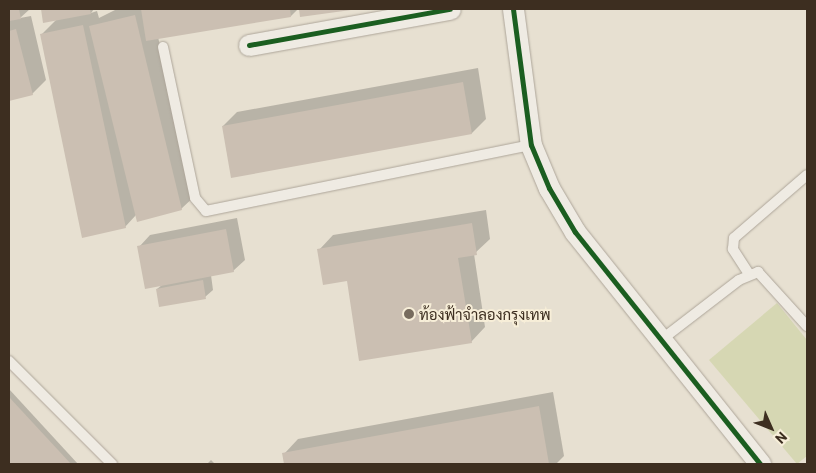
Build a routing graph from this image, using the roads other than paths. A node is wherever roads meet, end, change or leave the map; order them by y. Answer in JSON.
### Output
{"nodes":[{"id":1,"x":450,"y":9,"type":"edge"},
{"id":2,"x":513,"y":9,"type":"edge"},
{"id":3,"x":249,"y":44,"type":"dead end"},
{"id":4,"x":163,"y":47,"type":"dead end"},
{"id":5,"x":531,"y":145,"type":"junction"},
{"id":6,"x":807,"y":175,"type":"edge"},
{"id":7,"x":750,"y":274,"type":"junction"},
{"id":8,"x":807,"y":326,"type":"edge"},
{"id":9,"x":662,"y":340,"type":"junction"},
{"id":10,"x":9,"y":361,"type":"edge"},
{"id":11,"x":112,"y":464,"type":"edge"},
{"id":12,"x":760,"y":464,"type":"edge"}],
"edges":[{"from":1,"to":3,"type":"street"},
{"from":2,"to":5,"type":"street"},
{"from":4,"to":5,"type":"lane"},
{"from":5,"to":9,"type":"street"},
{"from":6,"to":7,"type":"lane"},
{"from":7,"to":8,"type":"lane"},
{"from":7,"to":9,"type":"lane"},
{"from":9,"to":12,"type":"street"},
{"from":10,"to":11,"type":"lane"}]}
